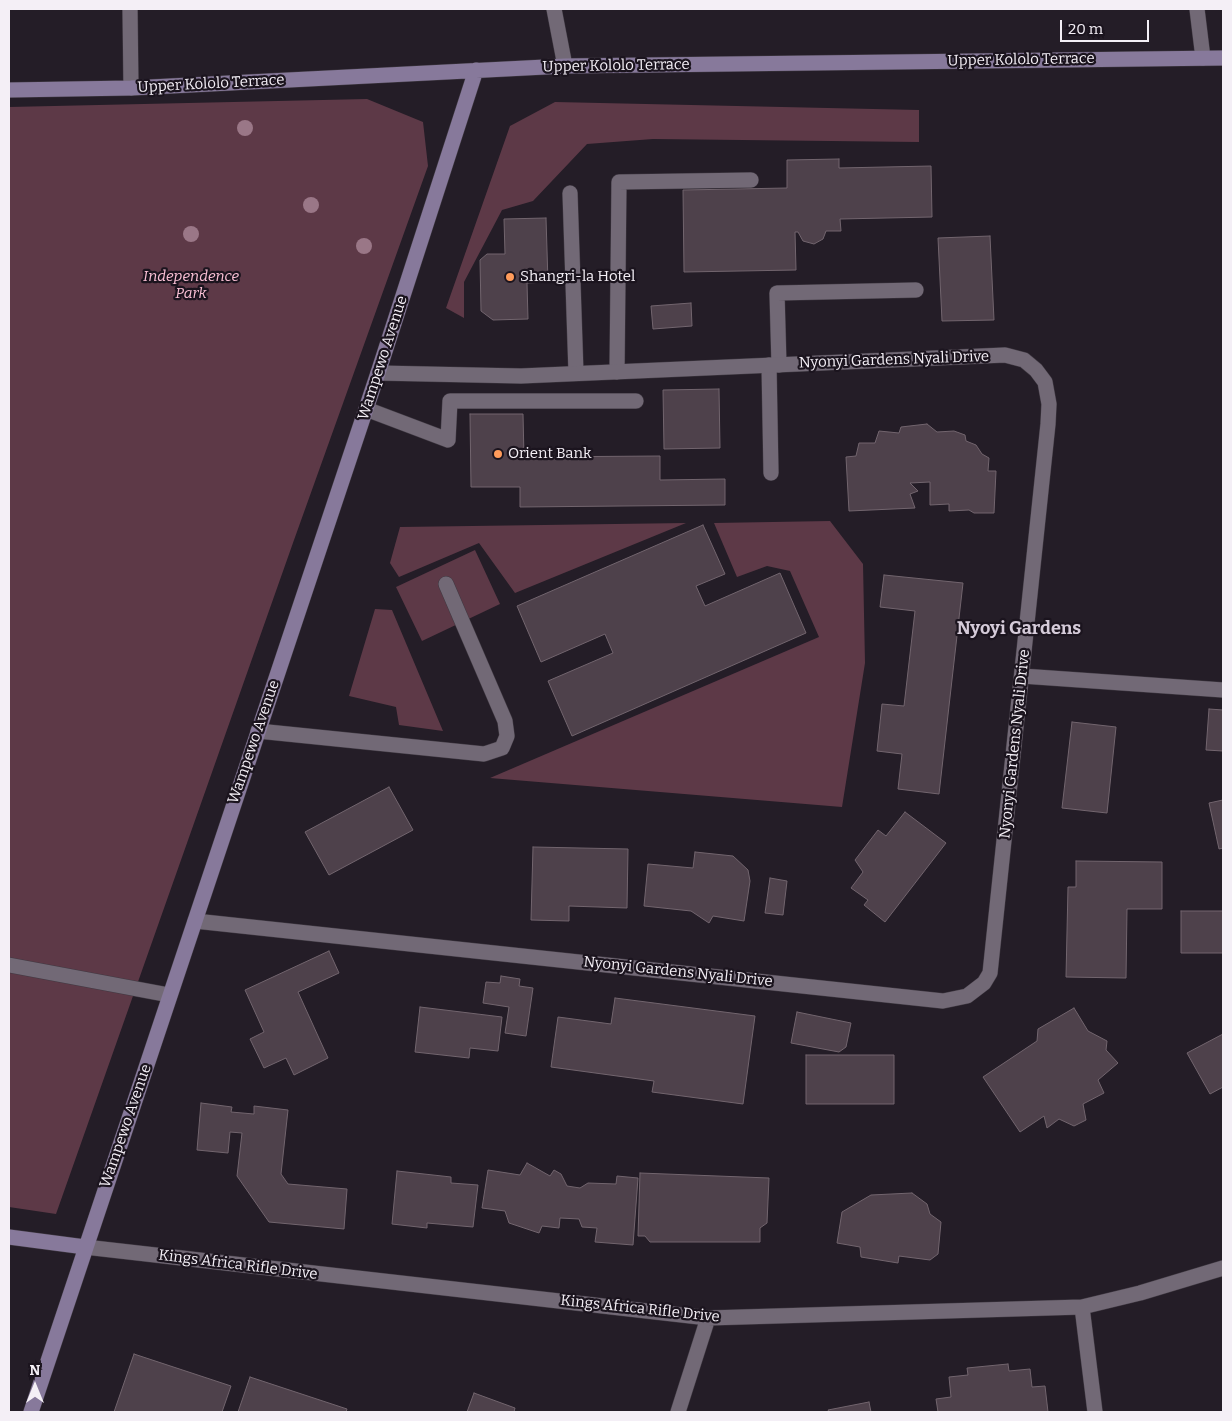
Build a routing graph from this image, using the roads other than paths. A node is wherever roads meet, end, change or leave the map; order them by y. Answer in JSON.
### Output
{"nodes":[{"id":1,"x":130,"y":9,"type":"edge"},
{"id":2,"x":554,"y":9,"type":"edge"},
{"id":3,"x":1197,"y":9,"type":"edge"},
{"id":4,"x":1203,"y":58,"type":"junction"},
{"id":5,"x":1223,"y":58,"type":"edge"},
{"id":6,"x":565,"y":66,"type":"junction"},
{"id":7,"x":476,"y":70,"type":"junction"},
{"id":8,"x":131,"y":88,"type":"junction"},
{"id":9,"x":9,"y":90,"type":"edge"},
{"id":10,"x":751,"y":180,"type":"dead end"},
{"id":11,"x":570,"y":192,"type":"dead end"},
{"id":12,"x":916,"y":290,"type":"dead end"},
{"id":13,"x":774,"y":365,"type":"junction"},
{"id":14,"x":617,"y":372,"type":"junction"},
{"id":15,"x":378,"y":373,"type":"junction"},
{"id":16,"x":576,"y":373,"type":"junction"},
{"id":17,"x":521,"y":376,"type":"junction"},
{"id":18,"x":523,"y":401,"type":"junction"},
{"id":19,"x":636,"y":401,"type":"dead end"},
{"id":20,"x":366,"y":409,"type":"junction"},
{"id":21,"x":771,"y":473,"type":"dead end"},
{"id":22,"x":446,"y":584,"type":"dead end"},
{"id":23,"x":1022,"y":676,"type":"junction"},
{"id":24,"x":1223,"y":690,"type":"edge"},
{"id":25,"x":258,"y":731,"type":"junction"},
{"id":26,"x":194,"y":921,"type":"junction"},
{"id":27,"x":9,"y":965,"type":"edge"},
{"id":28,"x":169,"y":996,"type":"junction"},
{"id":29,"x":9,"y":1237,"type":"edge"},
{"id":30,"x":85,"y":1247,"type":"junction"},
{"id":31,"x":1223,"y":1268,"type":"edge"},
{"id":32,"x":1082,"y":1307,"type":"junction"},
{"id":33,"x":708,"y":1318,"type":"junction"},
{"id":34,"x":31,"y":1412,"type":"edge"},
{"id":35,"x":678,"y":1412,"type":"edge"},
{"id":36,"x":1095,"y":1412,"type":"edge"}],
"edges":[{"from":1,"to":8,"type":"street"},
{"from":2,"to":6,"type":"street"},
{"from":3,"to":4,"type":"street"},
{"from":4,"to":5,"type":"street","name":"Upper Kololo Terrace"},
{"from":4,"to":6,"type":"street","name":"Upper Kololo Terrace"},
{"from":6,"to":7,"type":"street","name":"Upper Kololo Terrace"},
{"from":7,"to":8,"type":"street","name":"Upper Kololo Terrace"},
{"from":7,"to":15,"type":"street","name":"Wampewo Avenue"},
{"from":8,"to":9,"type":"street","name":"Upper Kololo Terrace"},
{"from":10,"to":14,"type":"street"},
{"from":11,"to":16,"type":"street"},
{"from":12,"to":13,"type":"street"},
{"from":13,"to":14,"type":"street","name":"Nyonyi Gardens Nyali Drive"},
{"from":13,"to":21,"type":"street"},
{"from":13,"to":23,"type":"street","name":"Nyonyi Gardens Nyali Drive"},
{"from":14,"to":16,"type":"street","name":"Nyonyi Gardens Nyali Drive"},
{"from":15,"to":17,"type":"street","name":"Nyonyi Gardens Nyali Drive"},
{"from":15,"to":20,"type":"street","name":"Wampewo Avenue"},
{"from":16,"to":17,"type":"street","name":"Nyonyi Gardens Nyali Drive"},
{"from":17,"to":18,"type":"street"},
{"from":18,"to":19,"type":"street"},
{"from":18,"to":20,"type":"street"},
{"from":20,"to":25,"type":"street","name":"Wampewo Avenue"},
{"from":22,"to":25,"type":"street"},
{"from":23,"to":24,"type":"street"},
{"from":23,"to":26,"type":"street","name":"Nyonyi Gardens Nyali Drive"},
{"from":25,"to":26,"type":"street","name":"Wampewo Avenue"},
{"from":26,"to":28,"type":"street","name":"Wampewo Avenue"},
{"from":27,"to":28,"type":"street"},
{"from":28,"to":30,"type":"street","name":"Wampewo Avenue"},
{"from":29,"to":30,"type":"street"},
{"from":30,"to":33,"type":"street","name":"Kings Africa Rifle Drive"},
{"from":30,"to":34,"type":"street","name":"Wampewo Avenue"},
{"from":31,"to":32,"type":"street","name":"Kings Africa Rifle Drive"},
{"from":32,"to":33,"type":"street","name":"Kings Africa Rifle Drive"},
{"from":32,"to":36,"type":"street"},
{"from":33,"to":35,"type":"street"}]}
